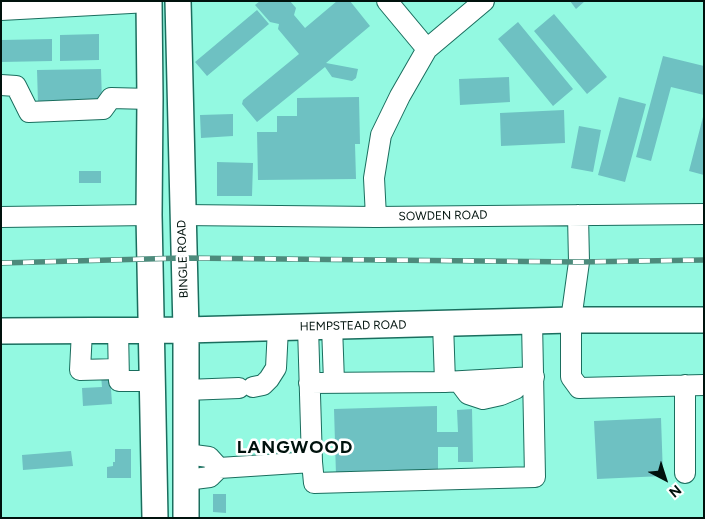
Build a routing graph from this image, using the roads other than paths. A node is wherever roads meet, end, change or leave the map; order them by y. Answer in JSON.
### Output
{"nodes":[{"id":1,"x":178,"y":1,"type":"edge"},
{"id":2,"x":387,"y":1,"type":"edge"},
{"id":3,"x":484,"y":1,"type":"edge"},
{"id":4,"x":149,"y":2,"type":"edge"},
{"id":5,"x":1,"y":10,"type":"edge"},
{"id":6,"x":427,"y":49,"type":"junction"},
{"id":7,"x":179,"y":82,"type":"junction"},
{"id":8,"x":1,"y":85,"type":"edge"},
{"id":9,"x":150,"y":91,"type":"junction"},
{"id":10,"x":704,"y":214,"type":"edge"},
{"id":11,"x":149,"y":215,"type":"junction"},
{"id":12,"x":182,"y":215,"type":"junction"},
{"id":13,"x":578,"y":215,"type":"junction"},
{"id":14,"x":376,"y":217,"type":"junction"},
{"id":15,"x":1,"y":218,"type":"edge"},
{"id":16,"x":571,"y":320,"type":"junction"},
{"id":17,"x":704,"y":320,"type":"edge"},
{"id":18,"x":532,"y":321,"type":"junction"},
{"id":19,"x":443,"y":324,"type":"junction"},
{"id":20,"x":320,"y":327,"type":"junction"},
{"id":21,"x":278,"y":328,"type":"junction"},
{"id":22,"x":82,"y":330,"type":"junction"},
{"id":23,"x":118,"y":330,"type":"junction"},
{"id":24,"x":152,"y":330,"type":"junction"},
{"id":25,"x":186,"y":330,"type":"junction"},
{"id":26,"x":1,"y":331,"type":"edge"},
{"id":27,"x":118,"y":369,"type":"junction"},
{"id":28,"x":529,"y":378,"type":"junction"},
{"id":29,"x":153,"y":381,"type":"junction"},
{"id":30,"x":334,"y":382,"type":"junction"},
{"id":31,"x":452,"y":382,"type":"junction"},
{"id":32,"x":309,"y":383,"type":"junction"},
{"id":33,"x":694,"y":385,"type":"edge"},
{"id":34,"x":186,"y":390,"type":"junction"},
{"id":35,"x":186,"y":454,"type":"junction"},
{"id":36,"x":312,"y":462,"type":"junction"},
{"id":37,"x":219,"y":468,"type":"junction"},
{"id":38,"x":685,"y":473,"type":"dead end"},
{"id":39,"x":186,"y":480,"type":"junction"},
{"id":40,"x":154,"y":518,"type":"edge"},
{"id":41,"x":186,"y":518,"type":"edge"}],
"edges":[{"from":1,"to":7,"type":"main road","name":"BINGLE ROAD"},
{"from":2,"to":6,"type":"street"},
{"from":3,"to":6,"type":"street"},
{"from":4,"to":5,"type":"street"},
{"from":4,"to":9,"type":"main road"},
{"from":6,"to":14,"type":"street"},
{"from":7,"to":9,"type":"main road"},
{"from":7,"to":12,"type":"main road","name":"BINGLE ROAD"},
{"from":8,"to":9,"type":"street"},
{"from":9,"to":11,"type":"main road"},
{"from":10,"to":13,"type":"street","name":"SOWDEN ROAD"},
{"from":11,"to":15,"type":"street"},
{"from":11,"to":24,"type":"main road"},
{"from":12,"to":14,"type":"street","name":"SOWDEN ROAD"},
{"from":12,"to":25,"type":"main road","name":"BINGLE ROAD"},
{"from":13,"to":14,"type":"street","name":"SOWDEN ROAD"},
{"from":13,"to":16,"type":"street"},
{"from":16,"to":17,"type":"main road","name":"HEMPSTEAD ROAD"},
{"from":16,"to":18,"type":"main road","name":"HEMPSTEAD ROAD"},
{"from":16,"to":33,"type":"street"},
{"from":18,"to":19,"type":"main road","name":"HEMPSTEAD ROAD"},
{"from":18,"to":28,"type":"street"},
{"from":19,"to":20,"type":"main road","name":"HEMPSTEAD ROAD"},
{"from":19,"to":31,"type":"street"},
{"from":20,"to":21,"type":"main road","name":"HEMPSTEAD ROAD"},
{"from":20,"to":30,"type":"street"},
{"from":20,"to":32,"type":"street"},
{"from":21,"to":25,"type":"main road","name":"HEMPSTEAD ROAD"},
{"from":21,"to":34,"type":"street"},
{"from":22,"to":23,"type":"main road","name":"HEMPSTEAD ROAD"},
{"from":22,"to":26,"type":"main road","name":"HEMPSTEAD ROAD"},
{"from":22,"to":27,"type":"street"},
{"from":23,"to":24,"type":"main road","name":"HEMPSTEAD ROAD"},
{"from":23,"to":27,"type":"street"},
{"from":24,"to":25,"type":"main road","name":"HEMPSTEAD ROAD"},
{"from":24,"to":29,"type":"main road"},
{"from":25,"to":34,"type":"main road","name":"BINGLE ROAD"},
{"from":27,"to":29,"type":"street"},
{"from":28,"to":31,"type":"street"},
{"from":28,"to":36,"type":"street"},
{"from":29,"to":40,"type":"main road"},
{"from":30,"to":31,"type":"street"},
{"from":30,"to":32,"type":"street"},
{"from":32,"to":36,"type":"street"},
{"from":33,"to":38,"type":"street"},
{"from":34,"to":35,"type":"main road","name":"BINGLE ROAD"},
{"from":35,"to":37,"type":"street"},
{"from":35,"to":39,"type":"main road","name":"BINGLE ROAD"},
{"from":36,"to":37,"type":"street"},
{"from":37,"to":39,"type":"street"},
{"from":39,"to":41,"type":"main road","name":"BINGLE ROAD"}]}
